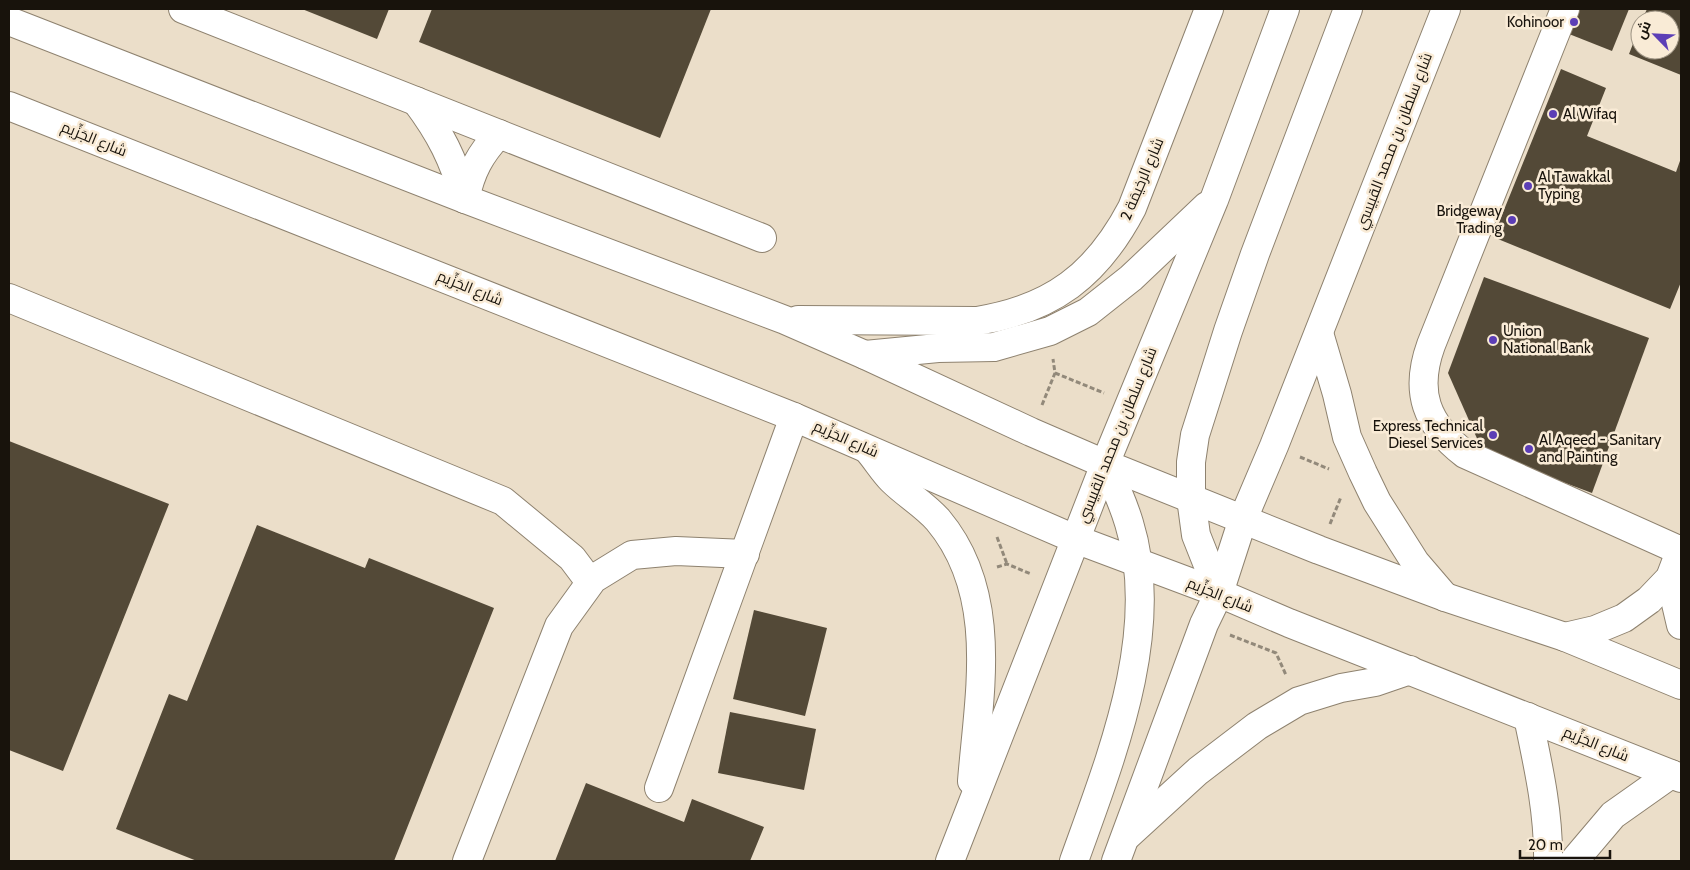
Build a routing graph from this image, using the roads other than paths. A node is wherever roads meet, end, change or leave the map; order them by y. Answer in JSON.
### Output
{"nodes":[{"id":1,"x":183,"y":9,"type":"edge"},
{"id":2,"x":1209,"y":9,"type":"edge"},
{"id":3,"x":1285,"y":9,"type":"edge"},
{"id":4,"x":1348,"y":9,"type":"edge"},
{"id":5,"x":1446,"y":9,"type":"edge"},
{"id":6,"x":1565,"y":9,"type":"edge"},
{"id":7,"x":9,"y":21,"type":"edge"},
{"id":8,"x":416,"y":101,"type":"junction"},
{"id":9,"x":9,"y":106,"type":"edge"},
{"id":10,"x":499,"y":134,"type":"junction"},
{"id":11,"x":465,"y":199,"type":"junction"},
{"id":12,"x":1214,"y":200,"type":"junction"},
{"id":13,"x":762,"y":238,"type":"dead end"},
{"id":14,"x":9,"y":298,"type":"edge"},
{"id":15,"x":785,"y":320,"type":"junction"},
{"id":16,"x":1319,"y":333,"type":"junction"},
{"id":17,"x":865,"y":355,"type":"junction"},
{"id":18,"x":794,"y":416,"type":"junction"},
{"id":19,"x":868,"y":450,"type":"junction"},
{"id":20,"x":1105,"y":464,"type":"junction"},
{"id":21,"x":1191,"y":498,"type":"junction"},
{"id":22,"x":1243,"y":519,"type":"junction"},
{"id":23,"x":1075,"y":539,"type":"junction"},
{"id":24,"x":1681,"y":550,"type":"edge"},
{"id":25,"x":744,"y":554,"type":"junction"},
{"id":26,"x":1137,"y":563,"type":"junction"},
{"id":27,"x":1670,"y":578,"type":"junction"},
{"id":28,"x":590,"y":582,"type":"junction"},
{"id":29,"x":1219,"y":593,"type":"junction"},
{"id":30,"x":1445,"y":597,"type":"junction"},
{"id":31,"x":1681,"y":625,"type":"edge"},
{"id":32,"x":1565,"y":637,"type":"junction"},
{"id":33,"x":1410,"y":670,"type":"junction"},
{"id":34,"x":1681,"y":685,"type":"edge"},
{"id":35,"x":1528,"y":718,"type":"junction"},
{"id":36,"x":1676,"y":776,"type":"edge"},
{"id":37,"x":659,"y":788,"type":"dead end"},
{"id":38,"x":969,"y":813,"type":"junction"},
{"id":39,"x":1121,"y":850,"type":"edge"},
{"id":40,"x":467,"y":861,"type":"edge"},
{"id":41,"x":950,"y":861,"type":"edge"},
{"id":42,"x":1074,"y":861,"type":"edge"},
{"id":43,"x":1548,"y":861,"type":"edge"},
{"id":44,"x":1574,"y":861,"type":"edge"}],
"edges":[{"from":1,"to":8,"type":"street"},
{"from":2,"to":15,"type":"street","name":"شارع الرخيمَة 2"},
{"from":3,"to":12,"type":"street","name":"شارع سلطان بن محمد القبيسي"},
{"from":4,"to":21,"type":"street"},
{"from":5,"to":16,"type":"street","name":"شارع سلطان بن محمد القبيسي"},
{"from":6,"to":24,"type":"street"},
{"from":7,"to":11,"type":"street"},
{"from":8,"to":10,"type":"street"},
{"from":8,"to":11,"type":"street"},
{"from":9,"to":18,"type":"street","name":"شارع الجَزِّيم"},
{"from":10,"to":11,"type":"street"},
{"from":10,"to":13,"type":"street"},
{"from":11,"to":15,"type":"street"},
{"from":12,"to":17,"type":"street"},
{"from":12,"to":20,"type":"street","name":"شارع سلطان بن محمد القبيسي"},
{"from":14,"to":28,"type":"street"},
{"from":15,"to":17,"type":"street"},
{"from":16,"to":22,"type":"street","name":"شارع سلطان بن محمد القبيسي"},
{"from":16,"to":30,"type":"street"},
{"from":17,"to":20,"type":"street"},
{"from":18,"to":19,"type":"street","name":"شارع الجَزِّيم"},
{"from":18,"to":25,"type":"street"},
{"from":19,"to":23,"type":"street","name":"شارع الجَزِّيم"},
{"from":19,"to":38,"type":"street"},
{"from":20,"to":21,"type":"street"},
{"from":20,"to":23,"type":"street","name":"شارع سلطان بن محمد القبيسي"},
{"from":20,"to":26,"type":"street"},
{"from":21,"to":22,"type":"street"},
{"from":21,"to":29,"type":"street"},
{"from":22,"to":29,"type":"street","name":"شارع سلطان بن محمد القبيسي"},
{"from":22,"to":30,"type":"street"},
{"from":23,"to":26,"type":"street","name":"شارع الجَزِّيم"},
{"from":23,"to":38,"type":"street","name":"شارع سلطان بن محمد القبيسي"},
{"from":24,"to":27,"type":"street"},
{"from":25,"to":28,"type":"street"},
{"from":25,"to":37,"type":"street"},
{"from":26,"to":29,"type":"street","name":"شارع الجَزِّيم"},
{"from":26,"to":42,"type":"street"},
{"from":27,"to":31,"type":"street"},
{"from":27,"to":32,"type":"street"},
{"from":28,"to":40,"type":"street"},
{"from":29,"to":33,"type":"street","name":"شارع الجَزِّيم"},
{"from":29,"to":39,"type":"street","name":"شارع سلطان بن محمد القبيسي"},
{"from":30,"to":32,"type":"street"},
{"from":32,"to":34,"type":"street"},
{"from":33,"to":35,"type":"street","name":"شارع الجَزِّيم"},
{"from":33,"to":39,"type":"street"},
{"from":35,"to":36,"type":"street","name":"شارع الجَزِّيم"},
{"from":35,"to":43,"type":"street"},
{"from":36,"to":44,"type":"street"},
{"from":38,"to":41,"type":"street","name":"شارع سلطان بن محمد القبيسي"}]}
